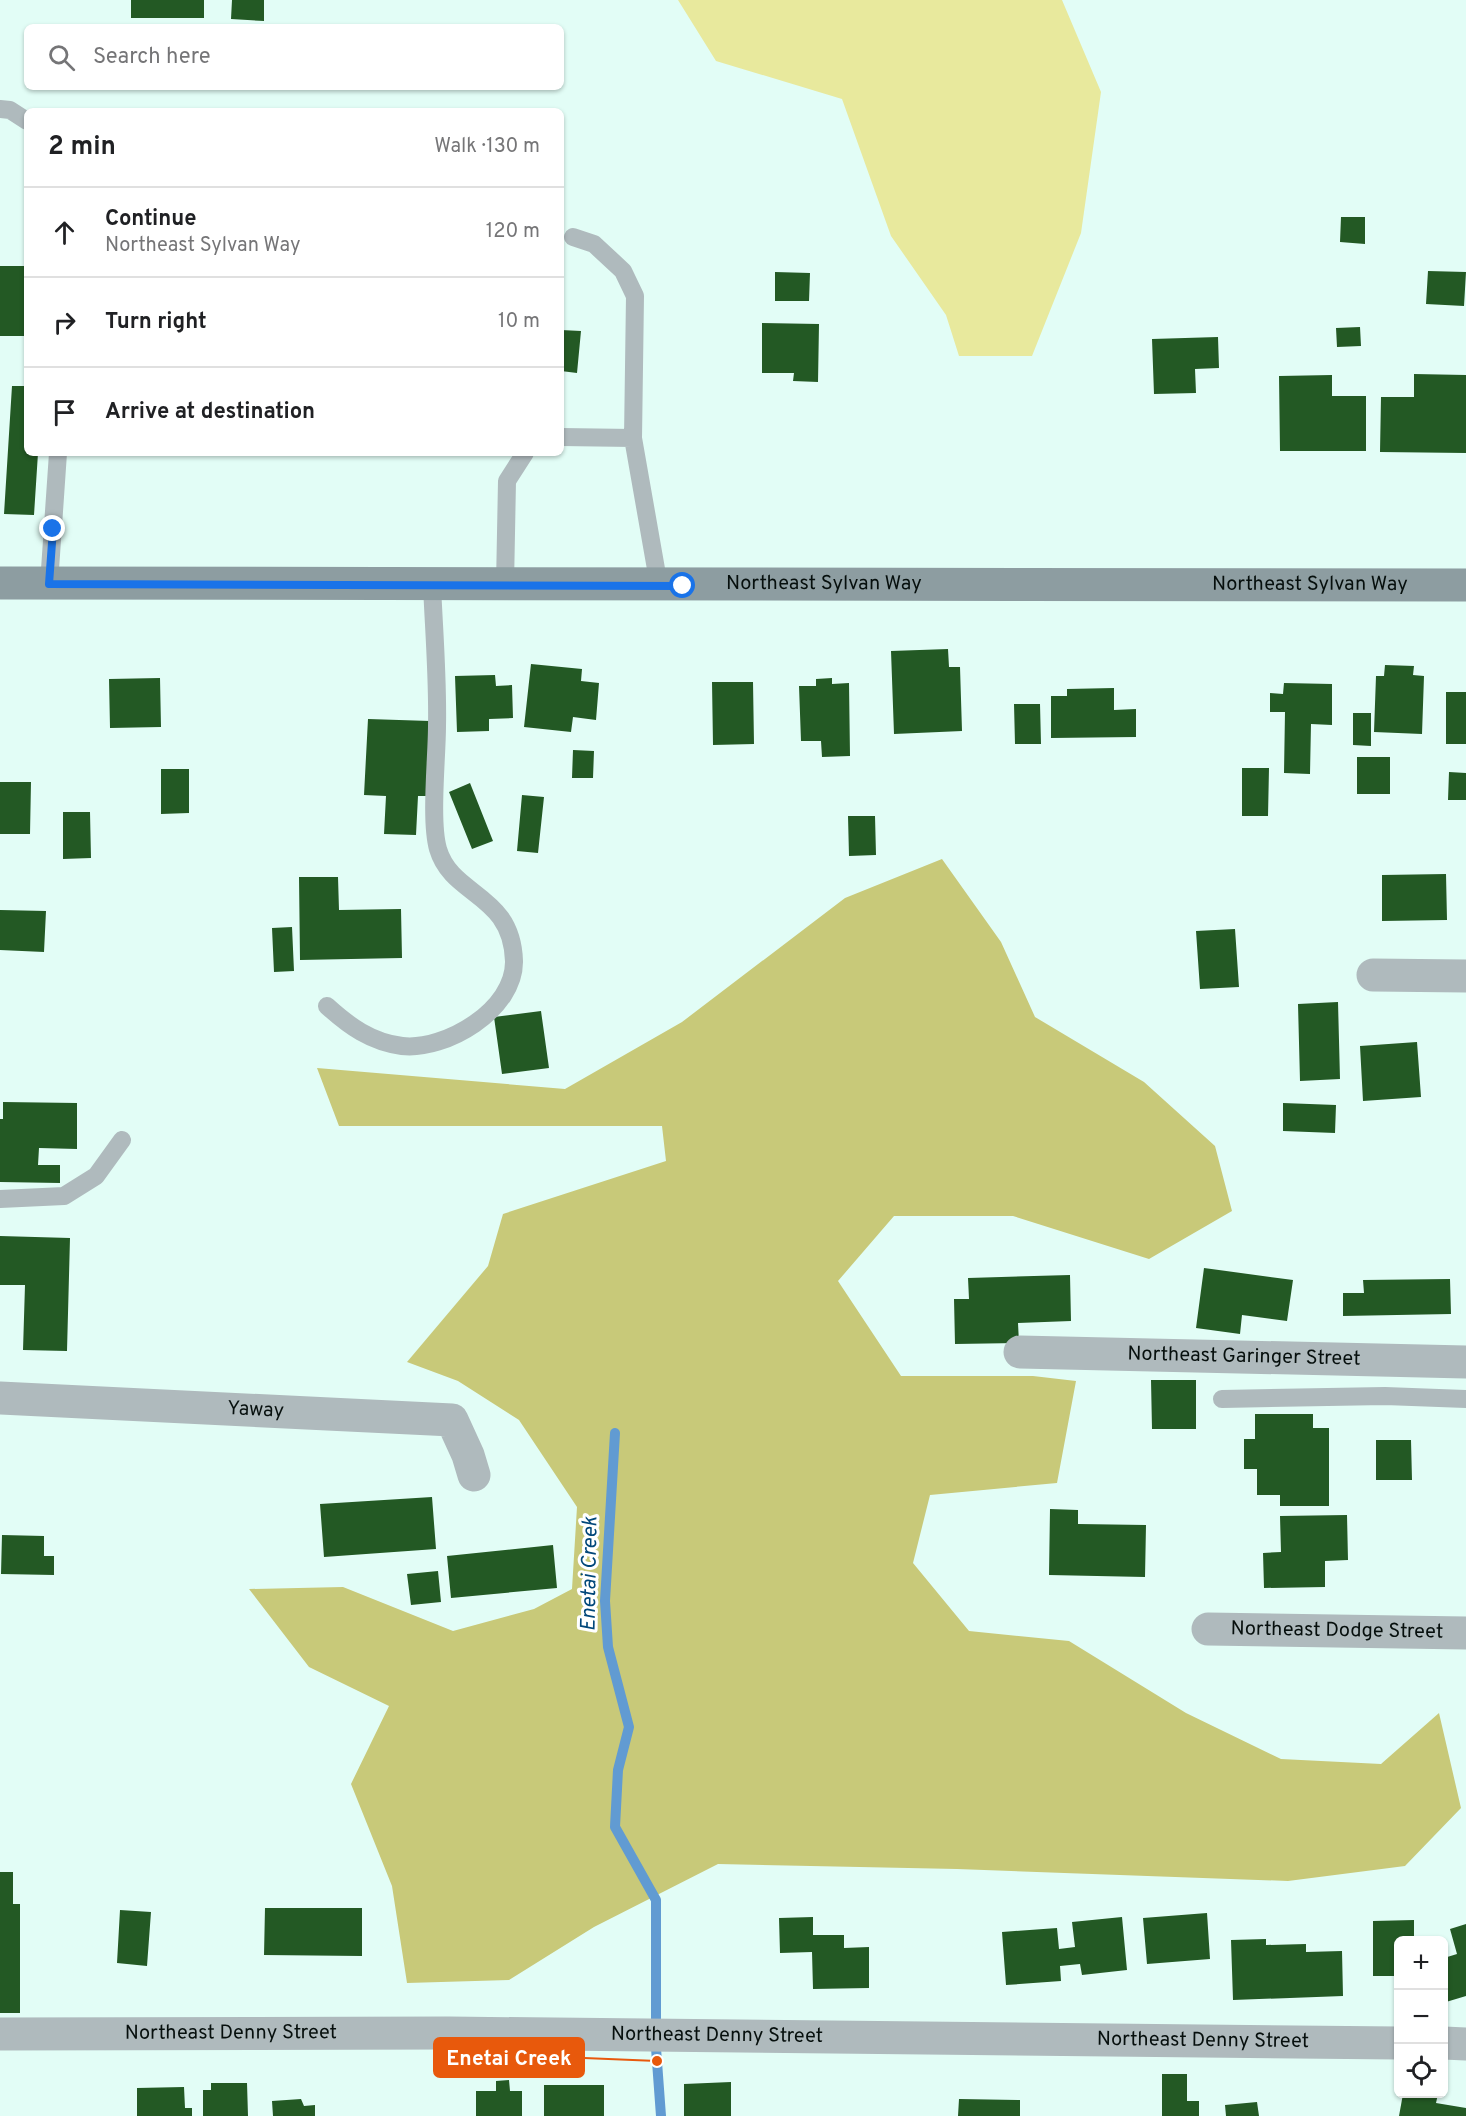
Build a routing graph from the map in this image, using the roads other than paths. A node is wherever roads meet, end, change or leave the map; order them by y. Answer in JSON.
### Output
{"nodes":[{"id":1,"x":0,"y":109,"type":"edge"},
{"id":2,"x":24,"y":119,"type":"edge"},
{"id":3,"x":573,"y":237,"type":"dead end"},
{"id":4,"x":564,"y":436,"type":"edge"},
{"id":5,"x":633,"y":438,"type":"junction"},
{"id":6,"x":58,"y":456,"type":"edge"},
{"id":7,"x":523,"y":456,"type":"edge"},
{"id":8,"x":0,"y":584,"type":"edge"},
{"id":9,"x":49,"y":584,"type":"junction"},
{"id":10,"x":432,"y":585,"type":"junction"},
{"id":11,"x":505,"y":585,"type":"junction"},
{"id":12,"x":1466,"y":585,"type":"edge"},
{"id":13,"x":659,"y":586,"type":"junction"},
{"id":14,"x":1374,"y":975,"type":"dead end"},
{"id":15,"x":1466,"y":976,"type":"edge"},
{"id":16,"x":327,"y":1006,"type":"dead end"},
{"id":17,"x":122,"y":1140,"type":"dead end"},
{"id":18,"x":0,"y":1199,"type":"edge"},
{"id":19,"x":1020,"y":1352,"type":"dead end"},
{"id":20,"x":1466,"y":1362,"type":"edge"},
{"id":21,"x":0,"y":1398,"type":"edge"},
{"id":22,"x":1222,"y":1399,"type":"dead end"},
{"id":23,"x":1466,"y":1399,"type":"edge"},
{"id":24,"x":474,"y":1475,"type":"dead end"},
{"id":25,"x":1208,"y":1629,"type":"dead end"},
{"id":26,"x":1466,"y":1633,"type":"edge"},
{"id":27,"x":0,"y":2034,"type":"edge"},
{"id":28,"x":1394,"y":2043,"type":"edge"},
{"id":29,"x":1448,"y":2043,"type":"edge"},
{"id":30,"x":1466,"y":2044,"type":"edge"}],
"edges":[{"from":1,"to":2,"type":"lane"},
{"from":3,"to":5,"type":"lane"},
{"from":4,"to":5,"type":"lane"},
{"from":5,"to":13,"type":"lane"},
{"from":6,"to":9,"type":"lane"},
{"from":7,"to":11,"type":"lane"},
{"from":8,"to":9,"type":"main road","name":"Northeast Sylvan Way"},
{"from":9,"to":10,"type":"main road","name":"Northeast Sylvan Way"},
{"from":10,"to":11,"type":"main road","name":"Northeast Sylvan Way"},
{"from":10,"to":16,"type":"lane"},
{"from":11,"to":13,"type":"main road","name":"Northeast Sylvan Way"},
{"from":12,"to":13,"type":"main road","name":"Northeast Sylvan Way"},
{"from":14,"to":15,"type":"street"},
{"from":17,"to":18,"type":"lane"},
{"from":19,"to":20,"type":"street","name":"Northeast Garinger Street"},
{"from":21,"to":24,"type":"street","name":"Yaway"},
{"from":22,"to":23,"type":"lane"},
{"from":25,"to":26,"type":"street","name":"Northeast Dodge Street"},
{"from":27,"to":28,"type":"street","name":"Northeast Denny Street"},
{"from":29,"to":30,"type":"street"}]}
